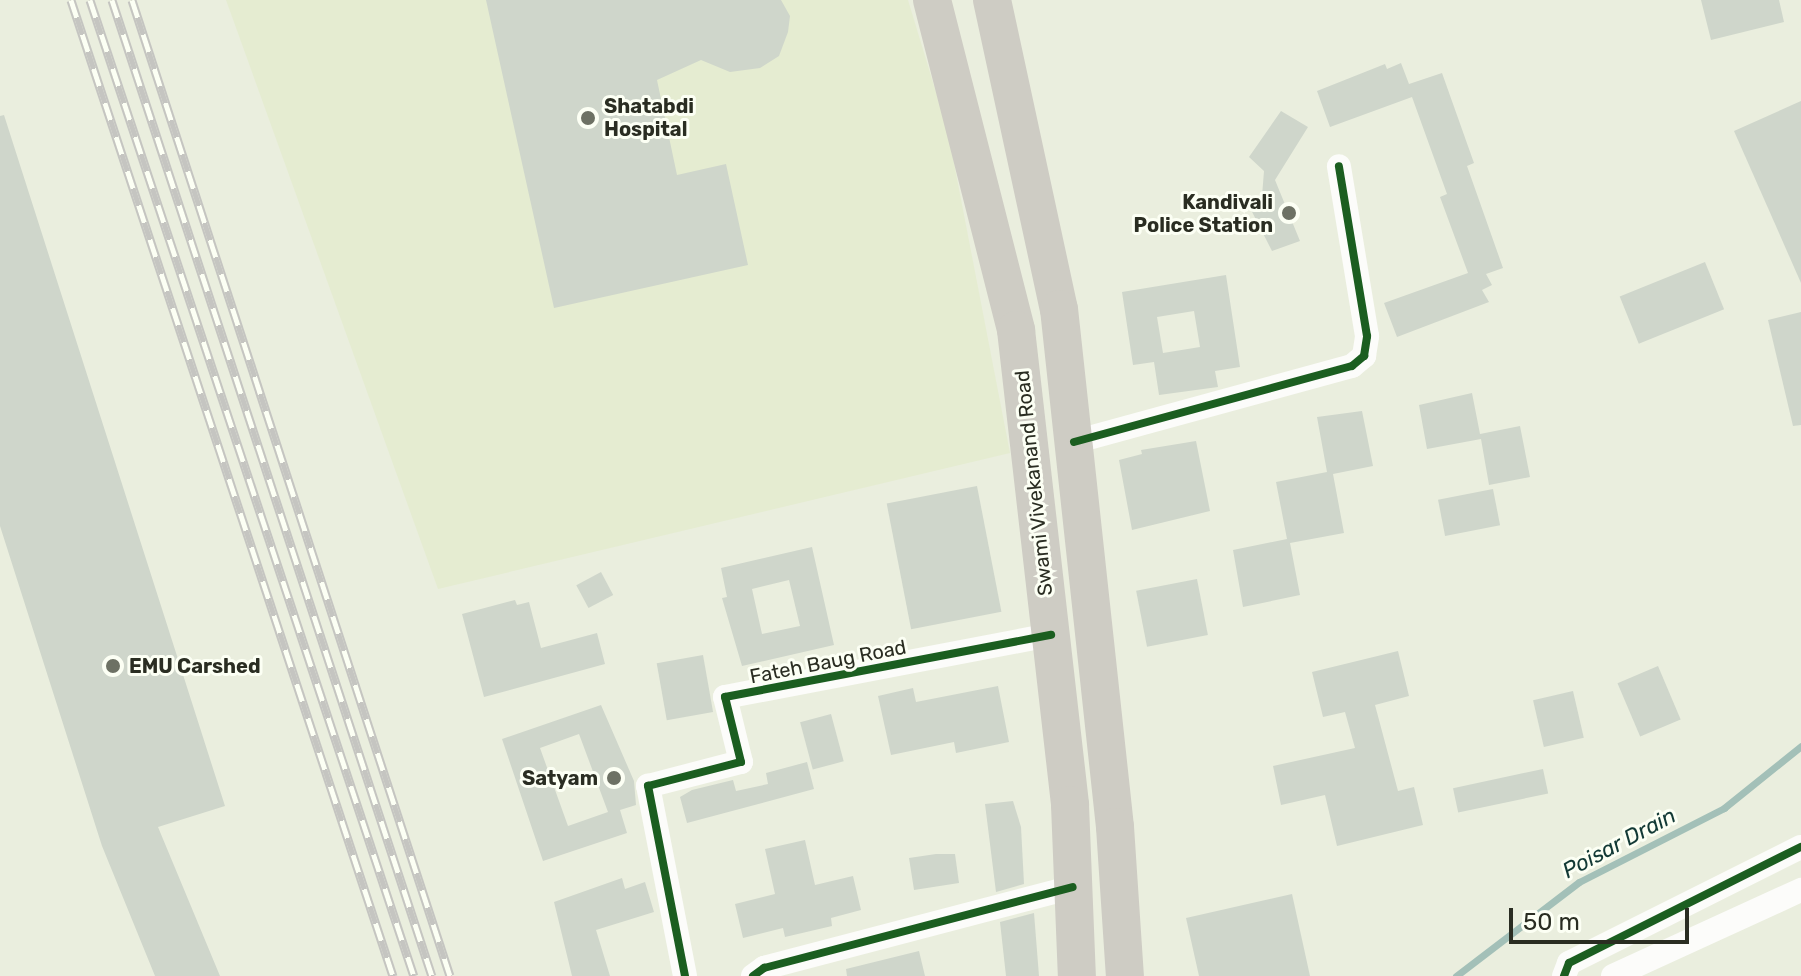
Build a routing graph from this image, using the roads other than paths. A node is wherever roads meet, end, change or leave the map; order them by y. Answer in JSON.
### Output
{"nodes":[{"id":1,"x":932,"y":0,"type":"edge"},
{"id":2,"x":992,"y":0,"type":"edge"},
{"id":3,"x":1339,"y":166,"type":"dead end"},
{"id":4,"x":1074,"y":442,"type":"junction"},
{"id":5,"x":1051,"y":635,"type":"junction"},
{"id":6,"x":1801,"y":847,"type":"edge"},
{"id":7,"x":1073,"y":887,"type":"junction"},
{"id":8,"x":1801,"y":890,"type":"edge"},
{"id":9,"x":685,"y":976,"type":"edge"},
{"id":10,"x":753,"y":976,"type":"edge"},
{"id":11,"x":1077,"y":976,"type":"edge"},
{"id":12,"x":1125,"y":976,"type":"edge"},
{"id":13,"x":1564,"y":976,"type":"edge"},
{"id":14,"x":1613,"y":976,"type":"edge"}],
"edges":[{"from":1,"to":5,"type":"main road","name":"Swami Vivekanand Road"},
{"from":2,"to":4,"type":"main road"},
{"from":3,"to":4,"type":"street"},
{"from":4,"to":12,"type":"main road"},
{"from":5,"to":7,"type":"main road","name":"Swami Vivekanand Road"},
{"from":5,"to":9,"type":"street","name":"Fateh Baug Road"},
{"from":6,"to":13,"type":"street"},
{"from":7,"to":10,"type":"street"},
{"from":7,"to":11,"type":"main road","name":"Swami Vivekanand Road"},
{"from":8,"to":14,"type":"street"}]}
